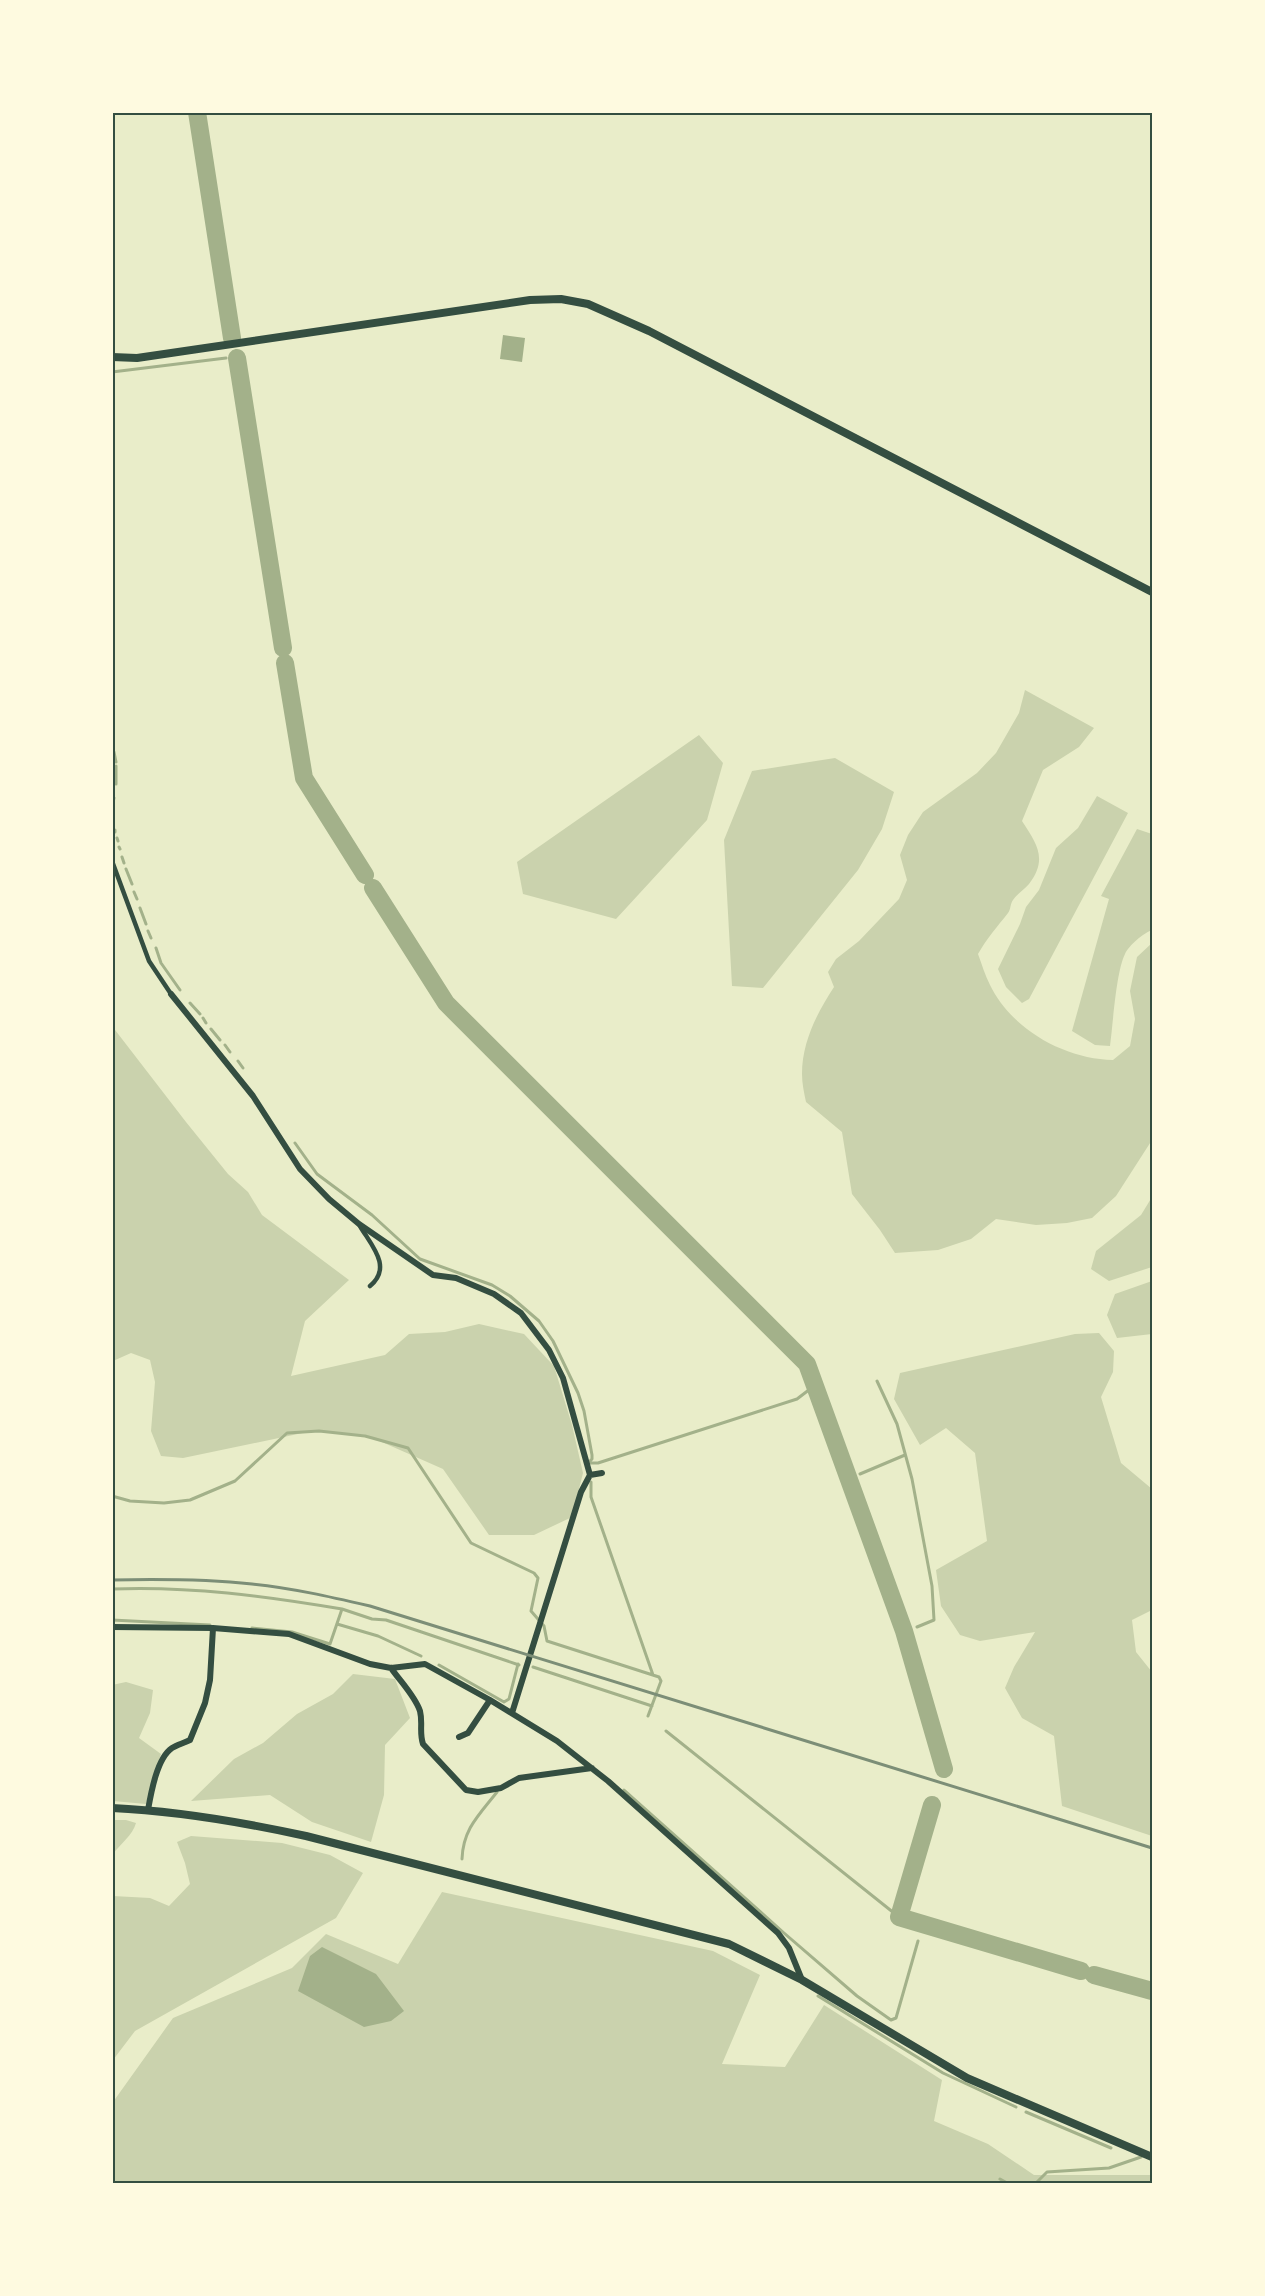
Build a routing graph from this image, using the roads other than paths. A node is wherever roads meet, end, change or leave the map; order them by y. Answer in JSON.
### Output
{"nodes":[{"id":1,"x":112,"y":357,"type":"edge"},
{"id":2,"x":1152,"y":592,"type":"edge"},
{"id":3,"x":112,"y":861,"type":"edge"},
{"id":4,"x":171,"y":994,"type":"joint"},
{"id":5,"x":359,"y":1224,"type":"junction"},
{"id":6,"x":370,"y":1286,"type":"dead end"},
{"id":7,"x":602,"y":1473,"type":"dead end"},
{"id":8,"x":590,"y":1475,"type":"junction"},
{"id":9,"x":112,"y":1626,"type":"edge"},
{"id":10,"x":213,"y":1628,"type":"junction"},
{"id":11,"x":391,"y":1668,"type":"junction"},
{"id":12,"x":490,"y":1700,"type":"junction"},
{"id":13,"x":512,"y":1713,"type":"junction"},
{"id":14,"x":459,"y":1737,"type":"dead end"},
{"id":15,"x":592,"y":1768,"type":"junction"},
{"id":16,"x":112,"y":1808,"type":"edge"},
{"id":17,"x":148,"y":1810,"type":"junction"},
{"id":18,"x":802,"y":1980,"type":"junction"},
{"id":19,"x":1152,"y":2157,"type":"edge"}],
"edges":[{"from":1,"to":2,"type":"street"},
{"from":3,"to":4,"type":"street"},
{"from":4,"to":5,"type":"street"},
{"from":5,"to":6,"type":"street"},
{"from":5,"to":8,"type":"street"},
{"from":7,"to":8,"type":"street"},
{"from":8,"to":13,"type":"street"},
{"from":9,"to":10,"type":"street"},
{"from":10,"to":11,"type":"street"},
{"from":10,"to":17,"type":"street"},
{"from":11,"to":12,"type":"street"},
{"from":11,"to":15,"type":"street"},
{"from":12,"to":13,"type":"street"},
{"from":12,"to":14,"type":"street"},
{"from":13,"to":15,"type":"street"},
{"from":15,"to":18,"type":"street"},
{"from":16,"to":17,"type":"main road"},
{"from":17,"to":18,"type":"main road"},
{"from":18,"to":19,"type":"main road"}]}
